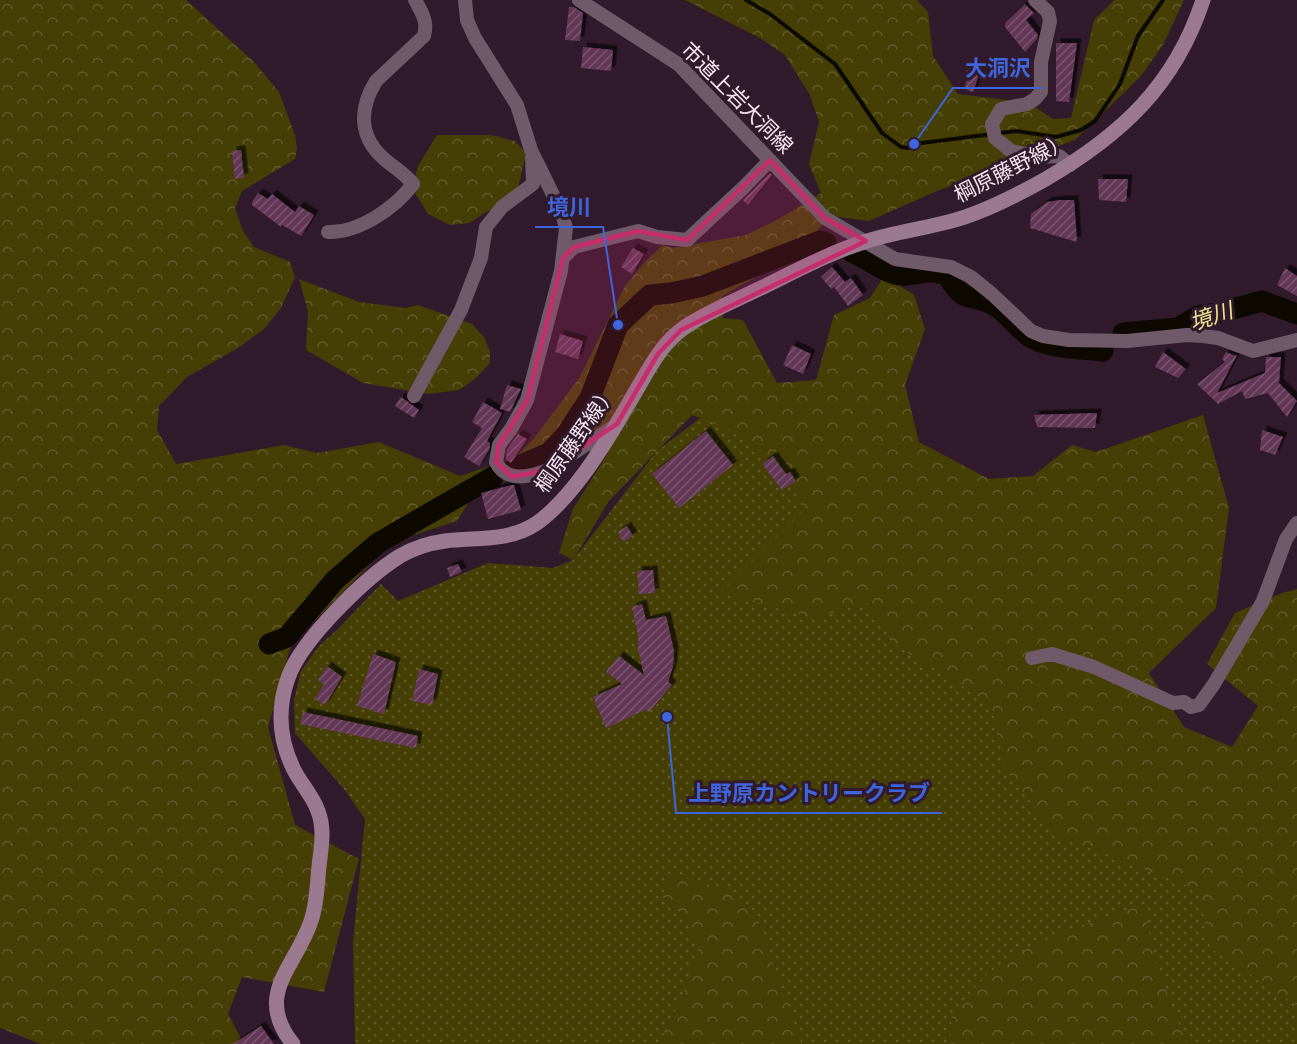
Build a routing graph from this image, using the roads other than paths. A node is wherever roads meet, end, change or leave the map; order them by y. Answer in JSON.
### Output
{"nodes":[{"id":1,"x":415,"y":0,"type":"edge"},
{"id":2,"x":465,"y":0,"type":"edge"},
{"id":3,"x":579,"y":0,"type":"edge"},
{"id":4,"x":1035,"y":0,"type":"edge"},
{"id":5,"x":1203,"y":0,"type":"edge"},
{"id":6,"x":531,"y":150,"type":"junction"},
{"id":7,"x":770,"y":160,"type":"junction"},
{"id":8,"x":1070,"y":165,"type":"junction"},
{"id":9,"x":328,"y":232,"type":"dead end"},
{"id":10,"x":866,"y":241,"type":"junction"},
{"id":11,"x":563,"y":258,"type":"junction"},
{"id":12,"x":1297,"y":340,"type":"edge"},
{"id":13,"x":414,"y":396,"type":"dead end"},
{"id":14,"x":616,"y":424,"type":"junction"},
{"id":15,"x":1297,"y":523,"type":"edge"},
{"id":16,"x":1032,"y":658,"type":"dead end"},
{"id":17,"x":293,"y":1044,"type":"edge"}],
"edges":[{"from":1,"to":9,"type":"street"},
{"from":2,"to":6,"type":"street"},
{"from":3,"to":7,"type":"street","name":"市道上岩大洞線"},
{"from":4,"to":8,"type":"street"},
{"from":5,"to":8,"type":"main road","name":"棡原藤野線）"},
{"from":6,"to":11,"type":"street"},
{"from":6,"to":13,"type":"street"},
{"from":7,"to":10,"type":"street","name":"市道上岩大洞線"},
{"from":7,"to":11,"type":"street"},
{"from":8,"to":10,"type":"main road","name":"棡原藤野線）"},
{"from":10,"to":12,"type":"street","name":"市道上岩大洞線"},
{"from":10,"to":14,"type":"main road","name":"棡原藤野線）"},
{"from":11,"to":14,"type":"street"},
{"from":14,"to":17,"type":"main road","name":"棡原藤野線）"},
{"from":15,"to":16,"type":"street"}]}
